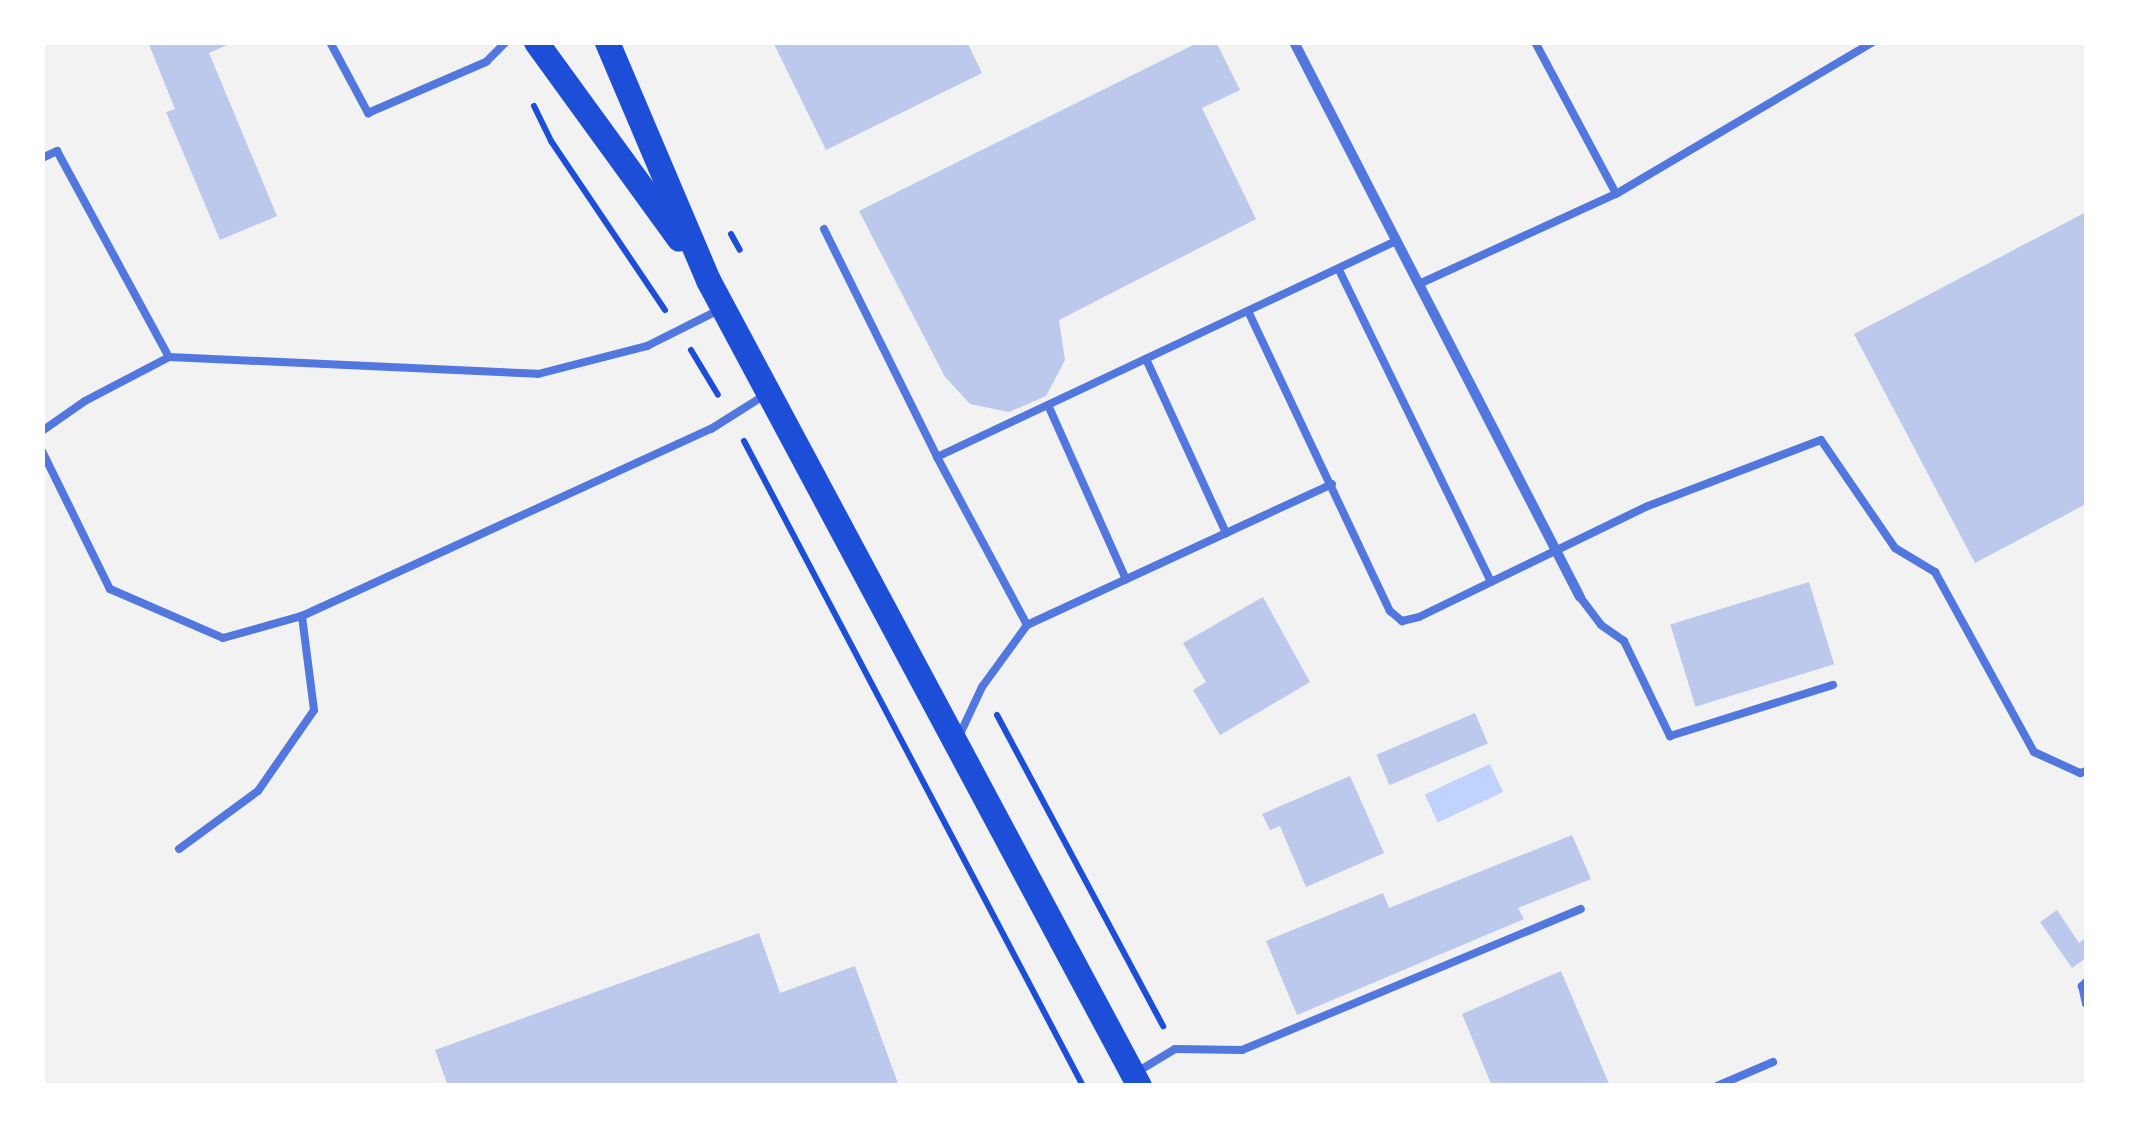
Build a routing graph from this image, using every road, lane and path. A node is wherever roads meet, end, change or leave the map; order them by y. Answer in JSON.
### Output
{"nodes":[{"id":1,"x":330,"y":42,"type":"edge"},
{"id":2,"x":536,"y":42,"type":"edge"},
{"id":3,"x":607,"y":42,"type":"edge"},
{"id":4,"x":1294,"y":42,"type":"edge"},
{"id":5,"x":1535,"y":42,"type":"edge"},
{"id":6,"x":1873,"y":42,"type":"edge"},
{"id":7,"x":504,"y":44,"type":"edge"},
{"id":8,"x":42,"y":158,"type":"edge"},
{"id":9,"x":1616,"y":194,"type":"junction"},
{"id":10,"x":824,"y":229,"type":"dead end"},
{"id":11,"x":1396,"y":241,"type":"junction"},
{"id":12,"x":1339,"y":270,"type":"junction"},
{"id":13,"x":708,"y":280,"type":"junction"},
{"id":14,"x":1419,"y":284,"type":"junction"},
{"id":15,"x":723,"y":308,"type":"junction"},
{"id":16,"x":1248,"y":311,"type":"junction"},
{"id":17,"x":679,"y":330,"type":"junction"},
{"id":18,"x":169,"y":356,"type":"junction"},
{"id":19,"x":1146,"y":358,"type":"junction"},
{"id":20,"x":768,"y":393,"type":"junction"},
{"id":21,"x":1048,"y":405,"type":"junction"},
{"id":22,"x":731,"y":417,"type":"junction"},
{"id":23,"x":42,"y":431,"type":"edge"},
{"id":24,"x":42,"y":451,"type":"edge"},
{"id":25,"x":938,"y":457,"type":"junction"},
{"id":26,"x":1332,"y":484,"type":"junction"},
{"id":27,"x":1226,"y":533,"type":"junction"},
{"id":28,"x":1555,"y":548,"type":"junction"},
{"id":29,"x":1126,"y":579,"type":"junction"},
{"id":30,"x":1491,"y":582,"type":"junction"},
{"id":31,"x":1580,"y":597,"type":"joint"},
{"id":32,"x":302,"y":616,"type":"junction"},
{"id":33,"x":1027,"y":625,"type":"junction"},
{"id":34,"x":1833,"y":686,"type":"dead end"},
{"id":35,"x":982,"y":687,"type":"junction"},
{"id":36,"x":956,"y":743,"type":"junction"},
{"id":37,"x":2086,"y":771,"type":"edge"},
{"id":38,"x":179,"y":849,"type":"dead end"},
{"id":39,"x":1581,"y":909,"type":"dead end"},
{"id":40,"x":2086,"y":982,"type":"edge"},
{"id":41,"x":2086,"y":1004,"type":"edge"},
{"id":42,"x":1176,"y":1049,"type":"junction"},
{"id":43,"x":1773,"y":1062,"type":"dead end"},
{"id":44,"x":1136,"y":1080,"type":"edge"},
{"id":45,"x":1083,"y":1086,"type":"edge"},
{"id":46,"x":1717,"y":1086,"type":"edge"}],
"edges":[{"from":1,"to":7,"type":"lane"},
{"from":2,"to":13,"type":"main road"},
{"from":3,"to":13,"type":"main road"},
{"from":4,"to":11,"type":"street"},
{"from":5,"to":9,"type":"lane"},
{"from":6,"to":9,"type":"lane"},
{"from":7,"to":17,"type":"path"},
{"from":8,"to":18,"type":"lane"},
{"from":9,"to":14,"type":"lane"},
{"from":10,"to":25,"type":"lane"},
{"from":11,"to":12,"type":"lane"},
{"from":11,"to":14,"type":"street"},
{"from":12,"to":16,"type":"lane"},
{"from":12,"to":30,"type":"lane"},
{"from":13,"to":15,"type":"main road"},
{"from":14,"to":28,"type":"street"},
{"from":15,"to":17,"type":"lane"},
{"from":15,"to":20,"type":"main road"},
{"from":16,"to":19,"type":"lane"},
{"from":16,"to":26,"type":"lane"},
{"from":17,"to":18,"type":"lane"},
{"from":17,"to":22,"type":"path"},
{"from":18,"to":23,"type":"lane"},
{"from":19,"to":21,"type":"lane"},
{"from":19,"to":27,"type":"lane"},
{"from":20,"to":22,"type":"lane"},
{"from":20,"to":36,"type":"main road"},
{"from":21,"to":25,"type":"lane"},
{"from":21,"to":29,"type":"lane"},
{"from":22,"to":32,"type":"lane"},
{"from":22,"to":45,"type":"path"},
{"from":24,"to":32,"type":"lane"},
{"from":25,"to":33,"type":"lane"},
{"from":26,"to":27,"type":"lane"},
{"from":26,"to":30,"type":"lane"},
{"from":27,"to":29,"type":"lane"},
{"from":28,"to":30,"type":"lane"},
{"from":28,"to":31,"type":"street"},
{"from":28,"to":37,"type":"lane"},
{"from":29,"to":33,"type":"lane"},
{"from":31,"to":34,"type":"lane"},
{"from":32,"to":38,"type":"lane"},
{"from":33,"to":35,"type":"lane"},
{"from":35,"to":36,"type":"lane"},
{"from":35,"to":42,"type":"path"},
{"from":36,"to":44,"type":"main road"},
{"from":39,"to":42,"type":"lane"},
{"from":40,"to":41,"type":"lane"},
{"from":42,"to":44,"type":"lane"},
{"from":43,"to":46,"type":"lane"}]}
